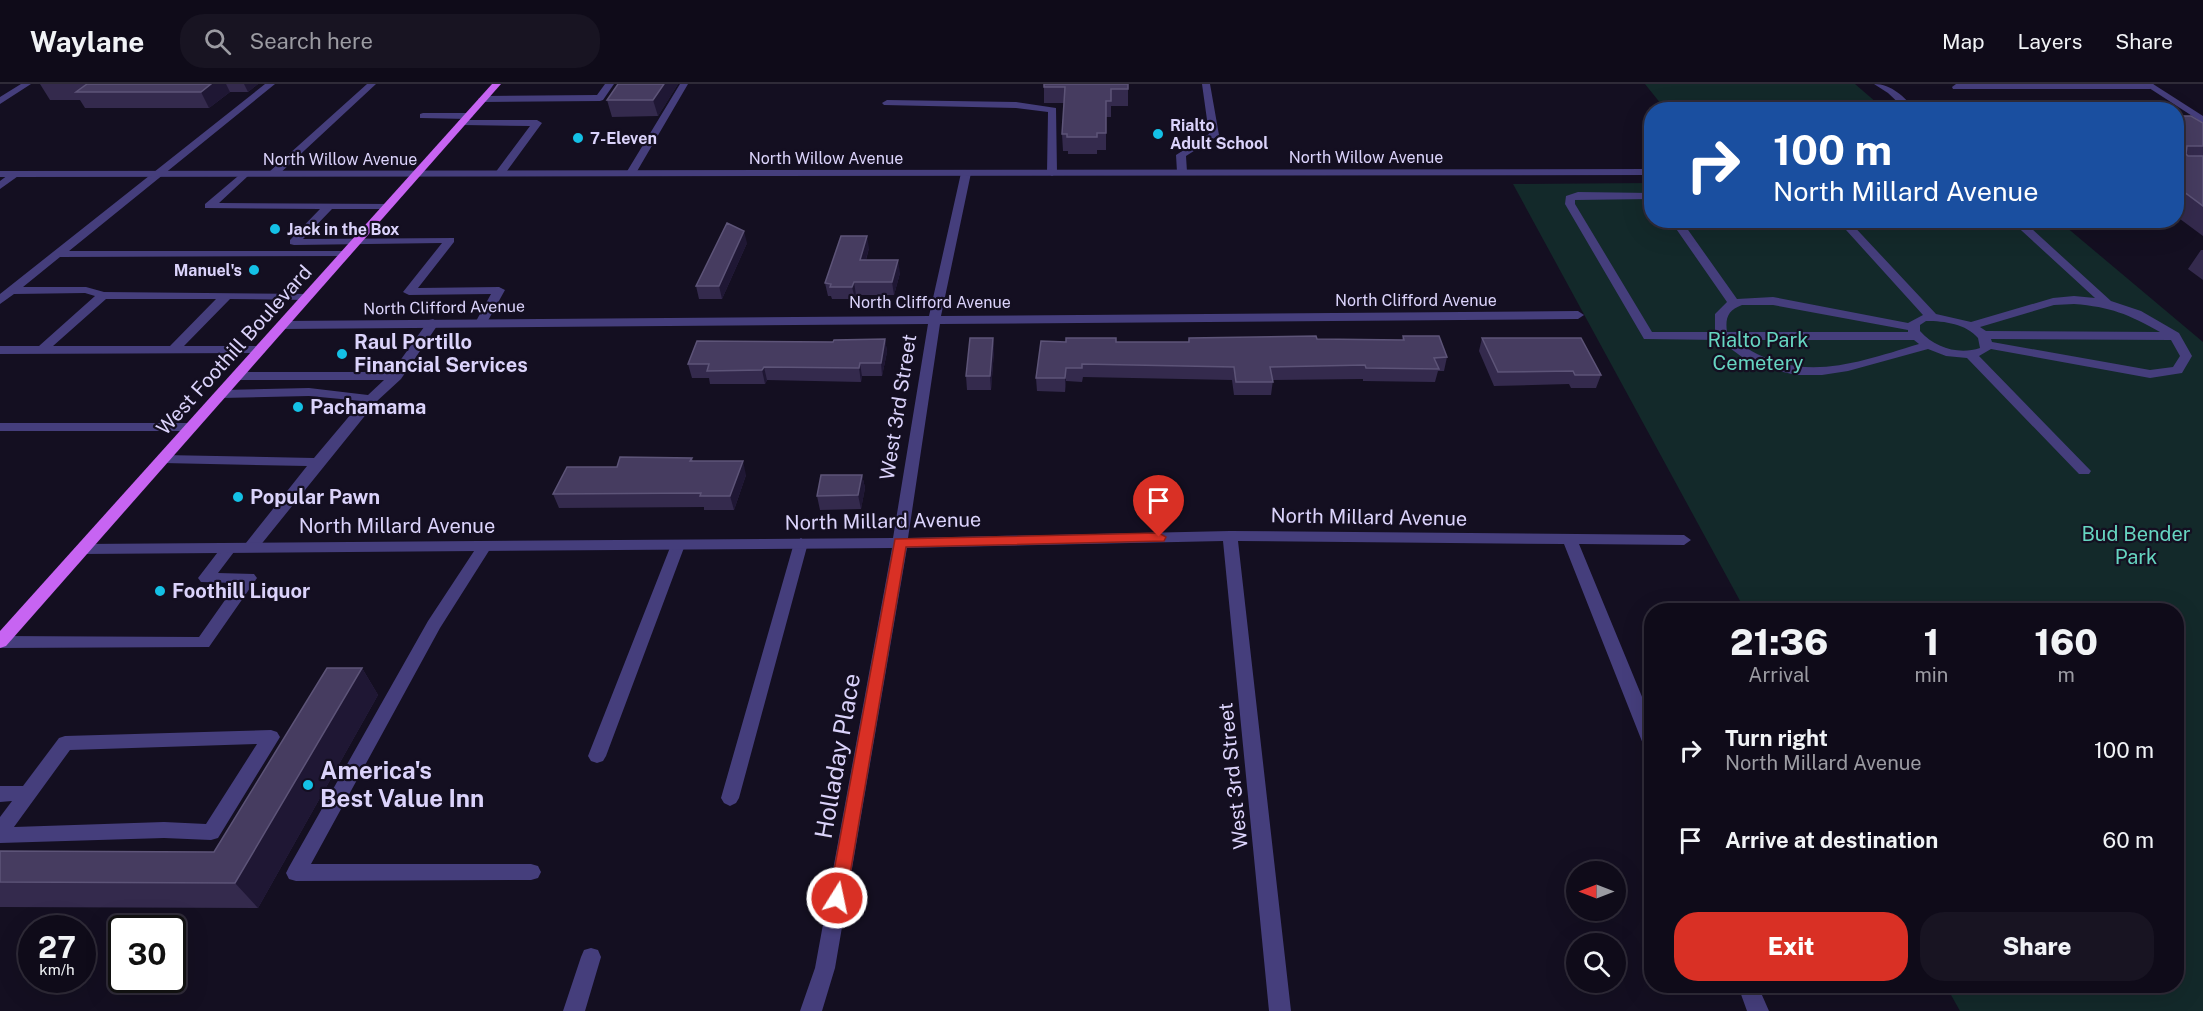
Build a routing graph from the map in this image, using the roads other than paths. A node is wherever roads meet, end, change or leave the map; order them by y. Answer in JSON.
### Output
{"nodes":[{"id":1,"x":27,"y":84,"type":"edge"},
{"id":2,"x":271,"y":84,"type":"edge"},
{"id":3,"x":372,"y":84,"type":"edge"},
{"id":4,"x":497,"y":84,"type":"edge"},
{"id":5,"x":610,"y":84,"type":"edge"},
{"id":6,"x":684,"y":84,"type":"edge"},
{"id":7,"x":1206,"y":84,"type":"edge"},
{"id":8,"x":1878,"y":84,"type":"edge"},
{"id":9,"x":2081,"y":85,"type":"edge"},
{"id":10,"x":2149,"y":85,"type":"edge"},
{"id":11,"x":1956,"y":87,"type":"dead end"},
{"id":12,"x":483,"y":99,"type":"junction"},
{"id":13,"x":0,"y":101,"type":"edge"},
{"id":14,"x":1903,"y":102,"type":"edge"},
{"id":15,"x":2176,"y":102,"type":"edge"},
{"id":16,"x":887,"y":103,"type":"dead end"},
{"id":17,"x":2184,"y":107,"type":"edge"},
{"id":18,"x":423,"y":116,"type":"dead end"},
{"id":19,"x":2203,"y":118,"type":"edge"},
{"id":20,"x":465,"y":119,"type":"junction"},
{"id":21,"x":1182,"y":172,"type":"junction"},
{"id":22,"x":1644,"y":172,"type":"edge"},
{"id":23,"x":417,"y":173,"type":"junction"},
{"id":24,"x":500,"y":173,"type":"junction"},
{"id":25,"x":632,"y":173,"type":"junction"},
{"id":26,"x":966,"y":173,"type":"junction"},
{"id":27,"x":1052,"y":173,"type":"junction"},
{"id":28,"x":0,"y":174,"type":"edge"},
{"id":29,"x":16,"y":174,"type":"junction"},
{"id":30,"x":155,"y":174,"type":"junction"},
{"id":31,"x":244,"y":174,"type":"junction"},
{"id":32,"x":273,"y":174,"type":"junction"},
{"id":33,"x":0,"y":186,"type":"edge"},
{"id":34,"x":1644,"y":196,"type":"edge"},
{"id":35,"x":329,"y":206,"type":"junction"},
{"id":36,"x":388,"y":206,"type":"junction"},
{"id":37,"x":1681,"y":228,"type":"edge"},
{"id":38,"x":1849,"y":228,"type":"edge"},
{"id":39,"x":2024,"y":228,"type":"edge"},
{"id":40,"x":357,"y":241,"type":"junction"},
{"id":41,"x":56,"y":254,"type":"junction"},
{"id":42,"x":345,"y":254,"type":"junction"},
{"id":43,"x":10,"y":291,"type":"junction"},
{"id":44,"x":103,"y":295,"type":"junction"},
{"id":45,"x":226,"y":296,"type":"junction"},
{"id":46,"x":307,"y":296,"type":"junction"},
{"id":47,"x":0,"y":300,"type":"edge"},
{"id":48,"x":2107,"y":303,"type":"junction"},
{"id":49,"x":1734,"y":304,"type":"junction"},
{"id":50,"x":1578,"y":315,"type":"dead end"},
{"id":51,"x":1932,"y":317,"type":"junction"},
{"id":52,"x":935,"y":318,"type":"junction"},
{"id":53,"x":433,"y":323,"type":"junction"},
{"id":54,"x":481,"y":323,"type":"junction"},
{"id":55,"x":282,"y":325,"type":"junction"},
{"id":56,"x":1970,"y":326,"type":"junction"},
{"id":57,"x":1915,"y":332,"type":"junction"},
{"id":58,"x":1722,"y":336,"type":"junction"},
{"id":59,"x":2175,"y":336,"type":"junction"},
{"id":60,"x":1985,"y":340,"type":"junction"},
{"id":61,"x":1929,"y":345,"type":"junction"},
{"id":62,"x":0,"y":350,"type":"edge"},
{"id":63,"x":42,"y":350,"type":"junction"},
{"id":64,"x":173,"y":350,"type":"junction"},
{"id":65,"x":260,"y":350,"type":"junction"},
{"id":66,"x":1970,"y":354,"type":"junction"},
{"id":67,"x":236,"y":376,"type":"junction"},
{"id":68,"x":396,"y":376,"type":"junction"},
{"id":69,"x":221,"y":394,"type":"junction"},
{"id":70,"x":371,"y":399,"type":"junction"},
{"id":71,"x":0,"y":427,"type":"edge"},
{"id":72,"x":191,"y":427,"type":"junction"},
{"id":73,"x":163,"y":459,"type":"junction"},
{"id":74,"x":318,"y":462,"type":"junction"},
{"id":75,"x":2084,"y":471,"type":"dead end"},
{"id":76,"x":1230,"y":536,"type":"junction"},
{"id":77,"x":1570,"y":540,"type":"junction"},
{"id":78,"x":1684,"y":540,"type":"dead end"},
{"id":79,"x":801,"y":543,"type":"junction"},
{"id":80,"x":900,"y":543,"type":"junction"},
{"id":81,"x":678,"y":544,"type":"junction"},
{"id":82,"x":485,"y":546,"type":"junction"},
{"id":83,"x":229,"y":548,"type":"junction"},
{"id":84,"x":250,"y":548,"type":"junction"},
{"id":85,"x":82,"y":549,"type":"junction"},
{"id":86,"x":0,"y":642,"type":"edge"},
{"id":87,"x":1644,"y":724,"type":"edge"},
{"id":88,"x":597,"y":756,"type":"dead end"},
{"id":89,"x":28,"y":793,"type":"junction"},
{"id":90,"x":0,"y":794,"type":"edge"},
{"id":91,"x":730,"y":798,"type":"dead end"},
{"id":92,"x":0,"y":833,"type":"edge"},
{"id":93,"x":531,"y":872,"type":"dead end"},
{"id":94,"x":591,"y":957,"type":"dead end"},
{"id":95,"x":1751,"y":993,"type":"edge"},
{"id":96,"x":574,"y":1011,"type":"edge"},
{"id":97,"x":811,"y":1011,"type":"edge"},
{"id":98,"x":1280,"y":1011,"type":"edge"},
{"id":99,"x":1758,"y":1011,"type":"edge"}],
"edges":[{"from":1,"to":13,"type":"street"},
{"from":2,"to":30,"type":"street"},
{"from":3,"to":32,"type":"street"},
{"from":4,"to":12,"type":"main road","name":"West Foothill Boulevard"},
{"from":5,"to":12,"type":"street"},
{"from":6,"to":25,"type":"street"},
{"from":7,"to":21,"type":"street"},
{"from":8,"to":14,"type":"street"},
{"from":9,"to":10,"type":"street"},
{"from":9,"to":11,"type":"street"},
{"from":10,"to":15,"type":"street"},
{"from":12,"to":20,"type":"main road","name":"West Foothill Boulevard"},
{"from":16,"to":27,"type":"street"},
{"from":17,"to":19,"type":"street"},
{"from":18,"to":20,"type":"street"},
{"from":20,"to":23,"type":"main road","name":"West Foothill Boulevard"},
{"from":20,"to":24,"type":"street"},
{"from":21,"to":22,"type":"street","name":"North Willow Avenue"},
{"from":21,"to":27,"type":"street","name":"North Willow Avenue"},
{"from":23,"to":24,"type":"street","name":"North Willow Avenue"},
{"from":23,"to":32,"type":"street","name":"North Willow Avenue"},
{"from":23,"to":36,"type":"main road","name":"West Foothill Boulevard"},
{"from":24,"to":25,"type":"street","name":"North Willow Avenue"},
{"from":25,"to":26,"type":"street","name":"North Willow Avenue"},
{"from":26,"to":27,"type":"street","name":"North Willow Avenue"},
{"from":26,"to":52,"type":"street","name":"West 3rd Street"},
{"from":28,"to":29,"type":"street","name":"North Willow Avenue"},
{"from":29,"to":30,"type":"street","name":"North Willow Avenue"},
{"from":29,"to":33,"type":"street"},
{"from":30,"to":31,"type":"street","name":"North Willow Avenue"},
{"from":30,"to":41,"type":"street"},
{"from":31,"to":32,"type":"street","name":"North Willow Avenue"},
{"from":31,"to":35,"type":"street"},
{"from":34,"to":58,"type":"street"},
{"from":35,"to":36,"type":"street"},
{"from":35,"to":40,"type":"street"},
{"from":36,"to":40,"type":"main road","name":"West Foothill Boulevard"},
{"from":37,"to":49,"type":"street"},
{"from":38,"to":51,"type":"street"},
{"from":39,"to":48,"type":"street"},
{"from":40,"to":42,"type":"main road","name":"West Foothill Boulevard"},
{"from":40,"to":54,"type":"street"},
{"from":41,"to":42,"type":"street"},
{"from":41,"to":43,"type":"street"},
{"from":42,"to":46,"type":"main road","name":"West Foothill Boulevard"},
{"from":43,"to":44,"type":"street"},
{"from":43,"to":47,"type":"street"},
{"from":44,"to":45,"type":"street"},
{"from":44,"to":63,"type":"street"},
{"from":45,"to":46,"type":"street"},
{"from":45,"to":64,"type":"street"},
{"from":46,"to":55,"type":"main road","name":"West Foothill Boulevard"},
{"from":48,"to":56,"type":"street"},
{"from":48,"to":59,"type":"street"},
{"from":49,"to":57,"type":"street"},
{"from":49,"to":58,"type":"street"},
{"from":50,"to":52,"type":"street","name":"North Clifford Avenue"},
{"from":51,"to":56,"type":"street"},
{"from":51,"to":57,"type":"street"},
{"from":52,"to":54,"type":"street","name":"North Clifford Avenue"},
{"from":52,"to":80,"type":"street","name":"West 3rd Street"},
{"from":53,"to":54,"type":"street","name":"North Clifford Avenue"},
{"from":53,"to":55,"type":"street","name":"North Clifford Avenue"},
{"from":53,"to":68,"type":"street"},
{"from":55,"to":65,"type":"main road","name":"West Foothill Boulevard"},
{"from":56,"to":60,"type":"street"},
{"from":57,"to":58,"type":"street"},
{"from":57,"to":61,"type":"street"},
{"from":58,"to":61,"type":"street"},
{"from":59,"to":60,"type":"street"},
{"from":59,"to":60,"type":"street"},
{"from":60,"to":66,"type":"street"},
{"from":61,"to":66,"type":"street"},
{"from":62,"to":63,"type":"street"},
{"from":63,"to":64,"type":"street"},
{"from":64,"to":65,"type":"street"},
{"from":65,"to":67,"type":"main road","name":"West Foothill Boulevard"},
{"from":66,"to":75,"type":"street"},
{"from":67,"to":68,"type":"street"},
{"from":67,"to":69,"type":"main road","name":"West Foothill Boulevard"},
{"from":68,"to":70,"type":"street"},
{"from":69,"to":70,"type":"street"},
{"from":69,"to":72,"type":"main road","name":"West Foothill Boulevard"},
{"from":70,"to":74,"type":"street"},
{"from":71,"to":72,"type":"street"},
{"from":72,"to":73,"type":"main road","name":"West Foothill Boulevard"},
{"from":73,"to":74,"type":"street"},
{"from":73,"to":85,"type":"main road","name":"West Foothill Boulevard"},
{"from":74,"to":84,"type":"street"},
{"from":76,"to":77,"type":"street","name":"North Millard Avenue"},
{"from":76,"to":80,"type":"street","name":"North Millard Avenue"},
{"from":76,"to":98,"type":"street","name":"West 3rd Street"},
{"from":77,"to":78,"type":"street","name":"North Millard Avenue"},
{"from":77,"to":87,"type":"street"},
{"from":79,"to":80,"type":"street","name":"North Millard Avenue"},
{"from":79,"to":81,"type":"street","name":"North Millard Avenue"},
{"from":79,"to":91,"type":"street"},
{"from":80,"to":97,"type":"street","name":"Holladay Place"},
{"from":81,"to":82,"type":"street","name":"North Millard Avenue"},
{"from":81,"to":88,"type":"street"},
{"from":82,"to":84,"type":"street","name":"North Millard Avenue"},
{"from":82,"to":93,"type":"street"},
{"from":83,"to":84,"type":"street","name":"North Millard Avenue"},
{"from":83,"to":85,"type":"street","name":"North Millard Avenue"},
{"from":83,"to":86,"type":"street"},
{"from":85,"to":86,"type":"main road","name":"West Foothill Boulevard"},
{"from":89,"to":90,"type":"street"},
{"from":89,"to":92,"type":"street"},
{"from":89,"to":92,"type":"street"},
{"from":94,"to":96,"type":"street"},
{"from":95,"to":99,"type":"street"}]}
